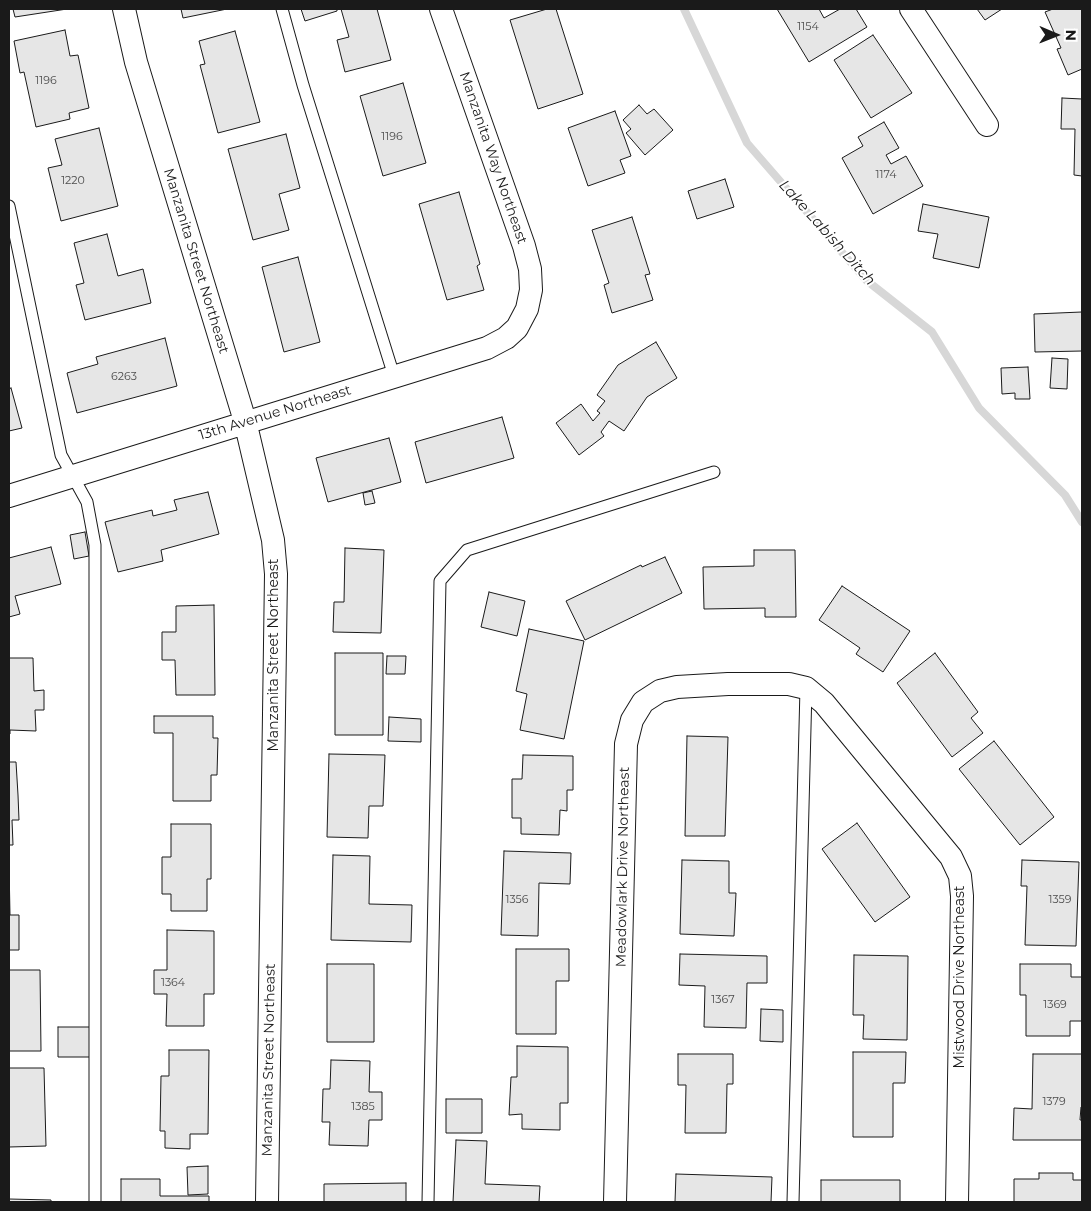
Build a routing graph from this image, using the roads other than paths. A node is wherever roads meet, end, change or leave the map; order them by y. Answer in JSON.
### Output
{"nodes":[{"id":1,"x":124,"y":9,"type":"edge"},
{"id":2,"x":282,"y":9,"type":"edge"},
{"id":3,"x":441,"y":9,"type":"edge"},
{"id":4,"x":911,"y":9,"type":"edge"},
{"id":5,"x":987,"y":125,"type":"dead end"},
{"id":6,"x":9,"y":206,"type":"edge"},
{"id":7,"x":526,"y":309,"type":"joint"},
{"id":8,"x":394,"y":376,"type":"junction"},
{"id":9,"x":245,"y":422,"type":"junction"},
{"id":10,"x":714,"y":472,"type":"dead end"},
{"id":11,"x":73,"y":476,"type":"junction"},
{"id":12,"x":9,"y":496,"type":"edge"},
{"id":13,"x":806,"y":688,"type":"junction"},
{"id":14,"x":96,"y":1202,"type":"edge"},
{"id":15,"x":267,"y":1202,"type":"edge"},
{"id":16,"x":428,"y":1202,"type":"edge"},
{"id":17,"x":614,"y":1202,"type":"edge"},
{"id":18,"x":793,"y":1202,"type":"edge"},
{"id":19,"x":957,"y":1202,"type":"edge"}],
"edges":[{"from":1,"to":9,"type":"street","name":"Manzanita Street Northeast"},
{"from":2,"to":8,"type":"lane"},
{"from":3,"to":7,"type":"street","name":"Manzanita Way Northeast"},
{"from":4,"to":5,"type":"street"},
{"from":6,"to":11,"type":"lane"},
{"from":7,"to":8,"type":"street","name":"13th Avenue Northeast"},
{"from":8,"to":9,"type":"street","name":"13th Avenue Northeast"},
{"from":9,"to":11,"type":"street","name":"13th Avenue Northeast"},
{"from":9,"to":15,"type":"street","name":"Manzanita Street Northeast"},
{"from":10,"to":16,"type":"lane"},
{"from":11,"to":12,"type":"street","name":"13th Avenue Northeast"},
{"from":11,"to":14,"type":"lane"},
{"from":13,"to":17,"type":"street","name":"Meadowlark Drive Northeast"},
{"from":13,"to":18,"type":"lane"},
{"from":13,"to":19,"type":"street","name":"Mistwood Drive Northeast"}]}
